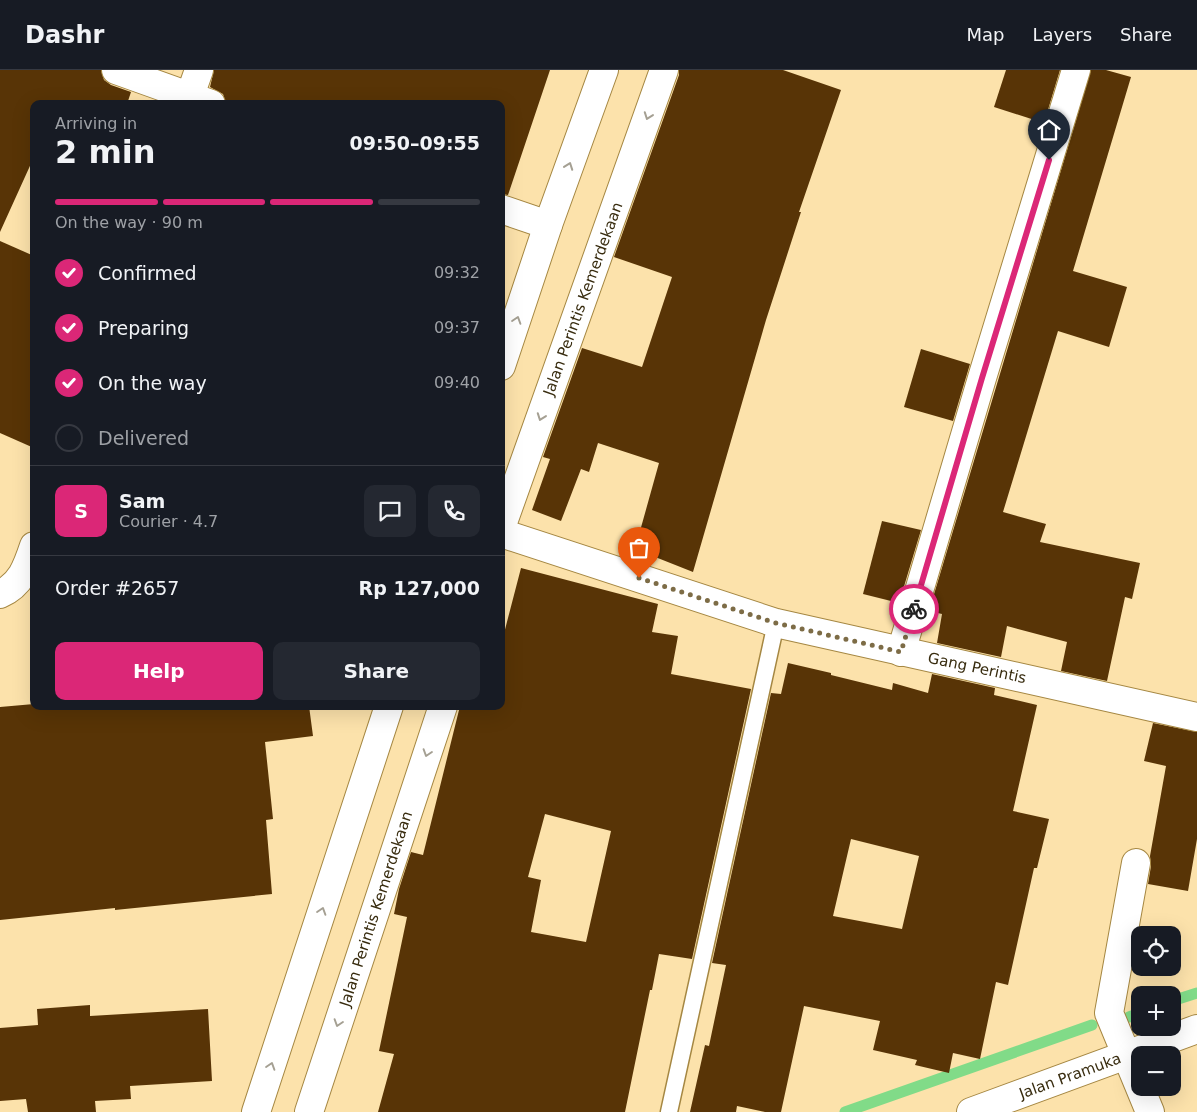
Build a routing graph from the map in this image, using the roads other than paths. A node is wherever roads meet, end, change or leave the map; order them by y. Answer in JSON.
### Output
{"nodes":[{"id":1,"x":116,"y":70,"type":"edge"},
{"id":2,"x":199,"y":70,"type":"edge"},
{"id":3,"x":604,"y":70,"type":"edge"},
{"id":4,"x":664,"y":70,"type":"edge"},
{"id":5,"x":1076,"y":70,"type":"edge"},
{"id":6,"x":193,"y":100,"type":"edge"},
{"id":7,"x":196,"y":100,"type":"edge"},
{"id":8,"x":505,"y":210,"type":"edge"},
{"id":9,"x":548,"y":226,"type":"junction"},
{"id":10,"x":505,"y":354,"type":"edge"},
{"id":11,"x":505,"y":517,"type":"edge"},
{"id":12,"x":505,"y":534,"type":"edge"},
{"id":13,"x":30,"y":558,"type":"edge"},
{"id":14,"x":0,"y":594,"type":"edge"},
{"id":15,"x":776,"y":623,"type":"junction"},
{"id":16,"x":901,"y":652,"type":"junction"},
{"id":17,"x":388,"y":710,"type":"edge"},
{"id":18,"x":441,"y":710,"type":"edge"},
{"id":19,"x":1197,"y":717,"type":"edge"},
{"id":20,"x":1136,"y":863,"type":"dead end"},
{"id":21,"x":1197,"y":1029,"type":"edge"},
{"id":22,"x":1127,"y":1056,"type":"junction"},
{"id":23,"x":256,"y":1112,"type":"edge"},
{"id":24,"x":309,"y":1112,"type":"edge"},
{"id":25,"x":669,"y":1112,"type":"edge"},
{"id":26,"x":971,"y":1112,"type":"edge"},
{"id":27,"x":1150,"y":1112,"type":"edge"}],
"edges":[{"from":1,"to":6,"type":"main road"},
{"from":2,"to":7,"type":"main road"},
{"from":9,"to":3,"type":"main road","one_way":true},
{"from":4,"to":11,"type":"main road","name":"Jalan Perintis Kemerdekaan","one_way":true},
{"from":5,"to":16,"type":"main road"},
{"from":8,"to":9,"type":"main road"},
{"from":10,"to":9,"type":"main road","one_way":true},
{"from":12,"to":15,"type":"main road","name":"Gang Perintis"},
{"from":13,"to":14,"type":"main road"},
{"from":15,"to":16,"type":"main road","name":"Gang Perintis"},
{"from":15,"to":25,"type":"lane"},
{"from":16,"to":19,"type":"main road","name":"Gang Perintis"},
{"from":23,"to":17,"type":"main road","one_way":true},
{"from":18,"to":24,"type":"main road","name":"Jalan Perintis Kemerdekaan","one_way":true},
{"from":20,"to":22,"type":"main road"},
{"from":21,"to":22,"type":"main road","name":"Jalan Pramuka"},
{"from":22,"to":26,"type":"main road","name":"Jalan Pramuka"},
{"from":22,"to":27,"type":"main road"}]}
